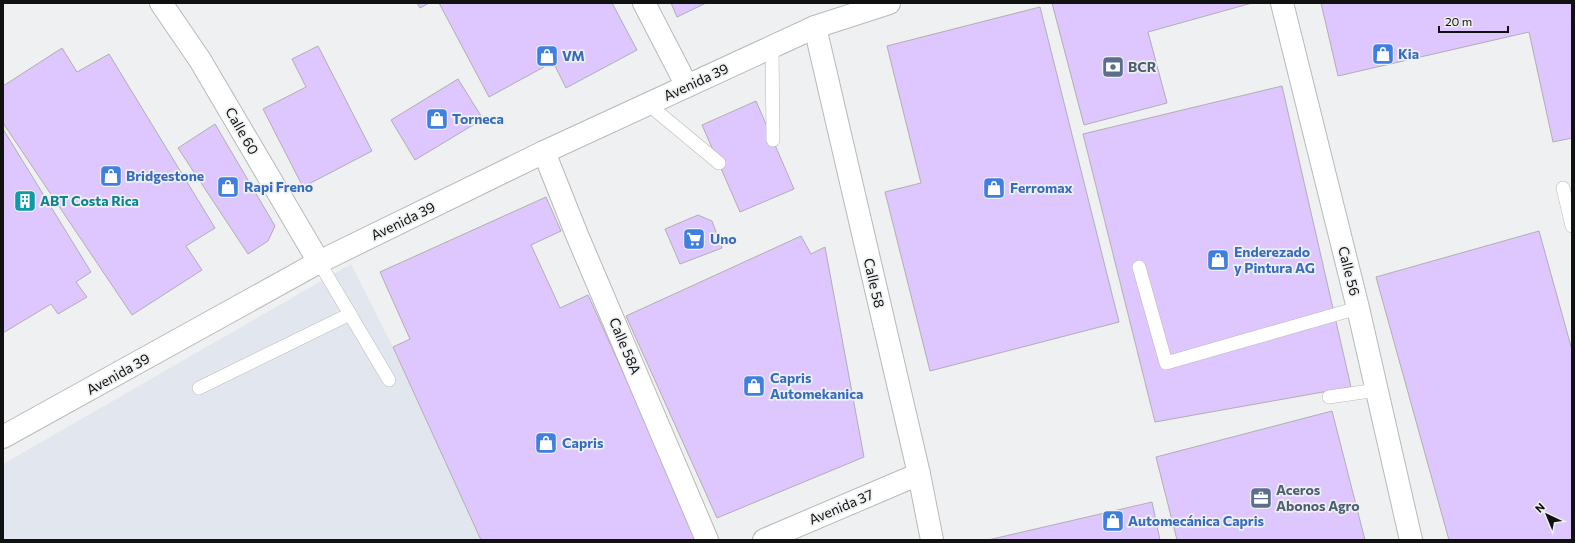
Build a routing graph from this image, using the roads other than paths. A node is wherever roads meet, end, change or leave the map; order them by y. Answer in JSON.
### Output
{"nodes":[{"id":1,"x":161,"y":3,"type":"edge"},
{"id":2,"x":644,"y":3,"type":"edge"},
{"id":3,"x":855,"y":3,"type":"edge"},
{"id":4,"x":1282,"y":3,"type":"edge"},
{"id":5,"x":886,"y":5,"type":"edge"},
{"id":6,"x":815,"y":27,"type":"junction"},
{"id":7,"x":772,"y":46,"type":"junction"},
{"id":8,"x":687,"y":86,"type":"junction"},
{"id":9,"x":648,"y":104,"type":"junction"},
{"id":10,"x":773,"y":140,"type":"dead end"},
{"id":11,"x":544,"y":152,"type":"junction"},
{"id":12,"x":719,"y":163,"type":"dead end"},
{"id":13,"x":1563,"y":188,"type":"dead end"},
{"id":14,"x":1572,"y":226,"type":"edge"},
{"id":15,"x":319,"y":262,"type":"junction"},
{"id":16,"x":1138,"y":267,"type":"dead end"},
{"id":17,"x":1358,"y":308,"type":"junction"},
{"id":18,"x":350,"y":314,"type":"junction"},
{"id":19,"x":390,"y":380,"type":"dead end"},
{"id":20,"x":199,"y":388,"type":"dead end"},
{"id":21,"x":1377,"y":390,"type":"junction"},
{"id":22,"x":1329,"y":397,"type":"dead end"},
{"id":23,"x":3,"y":437,"type":"edge"},
{"id":24,"x":918,"y":474,"type":"junction"},
{"id":25,"x":707,"y":540,"type":"edge"},
{"id":26,"x":764,"y":540,"type":"edge"},
{"id":27,"x":932,"y":540,"type":"edge"},
{"id":28,"x":1411,"y":540,"type":"edge"}],
"edges":[{"from":1,"to":15,"type":"street","name":"Calle 60"},
{"from":2,"to":8,"type":"street"},
{"from":3,"to":6,"type":"street","name":"Avenida 39"},
{"from":4,"to":17,"type":"street","name":"Calle 56"},
{"from":5,"to":6,"type":"street","name":"Avenida 39"},
{"from":6,"to":7,"type":"street","name":"Avenida 39"},
{"from":6,"to":24,"type":"street","name":"Calle 58"},
{"from":7,"to":8,"type":"street","name":"Avenida 39"},
{"from":7,"to":10,"type":"lane"},
{"from":8,"to":9,"type":"street","name":"Avenida 39"},
{"from":9,"to":11,"type":"street","name":"Avenida 39"},
{"from":9,"to":12,"type":"lane"},
{"from":11,"to":15,"type":"street","name":"Avenida 39"},
{"from":11,"to":25,"type":"street","name":"Calle 58A"},
{"from":13,"to":14,"type":"lane"},
{"from":15,"to":18,"type":"lane"},
{"from":15,"to":23,"type":"street","name":"Avenida 39"},
{"from":16,"to":17,"type":"lane"},
{"from":17,"to":21,"type":"street","name":"Calle 56"},
{"from":18,"to":19,"type":"lane"},
{"from":18,"to":20,"type":"lane"},
{"from":21,"to":22,"type":"lane"},
{"from":21,"to":28,"type":"street","name":"Calle 56"},
{"from":24,"to":26,"type":"street","name":"Avenida 37"},
{"from":24,"to":27,"type":"street","name":"Calle 58"}]}
